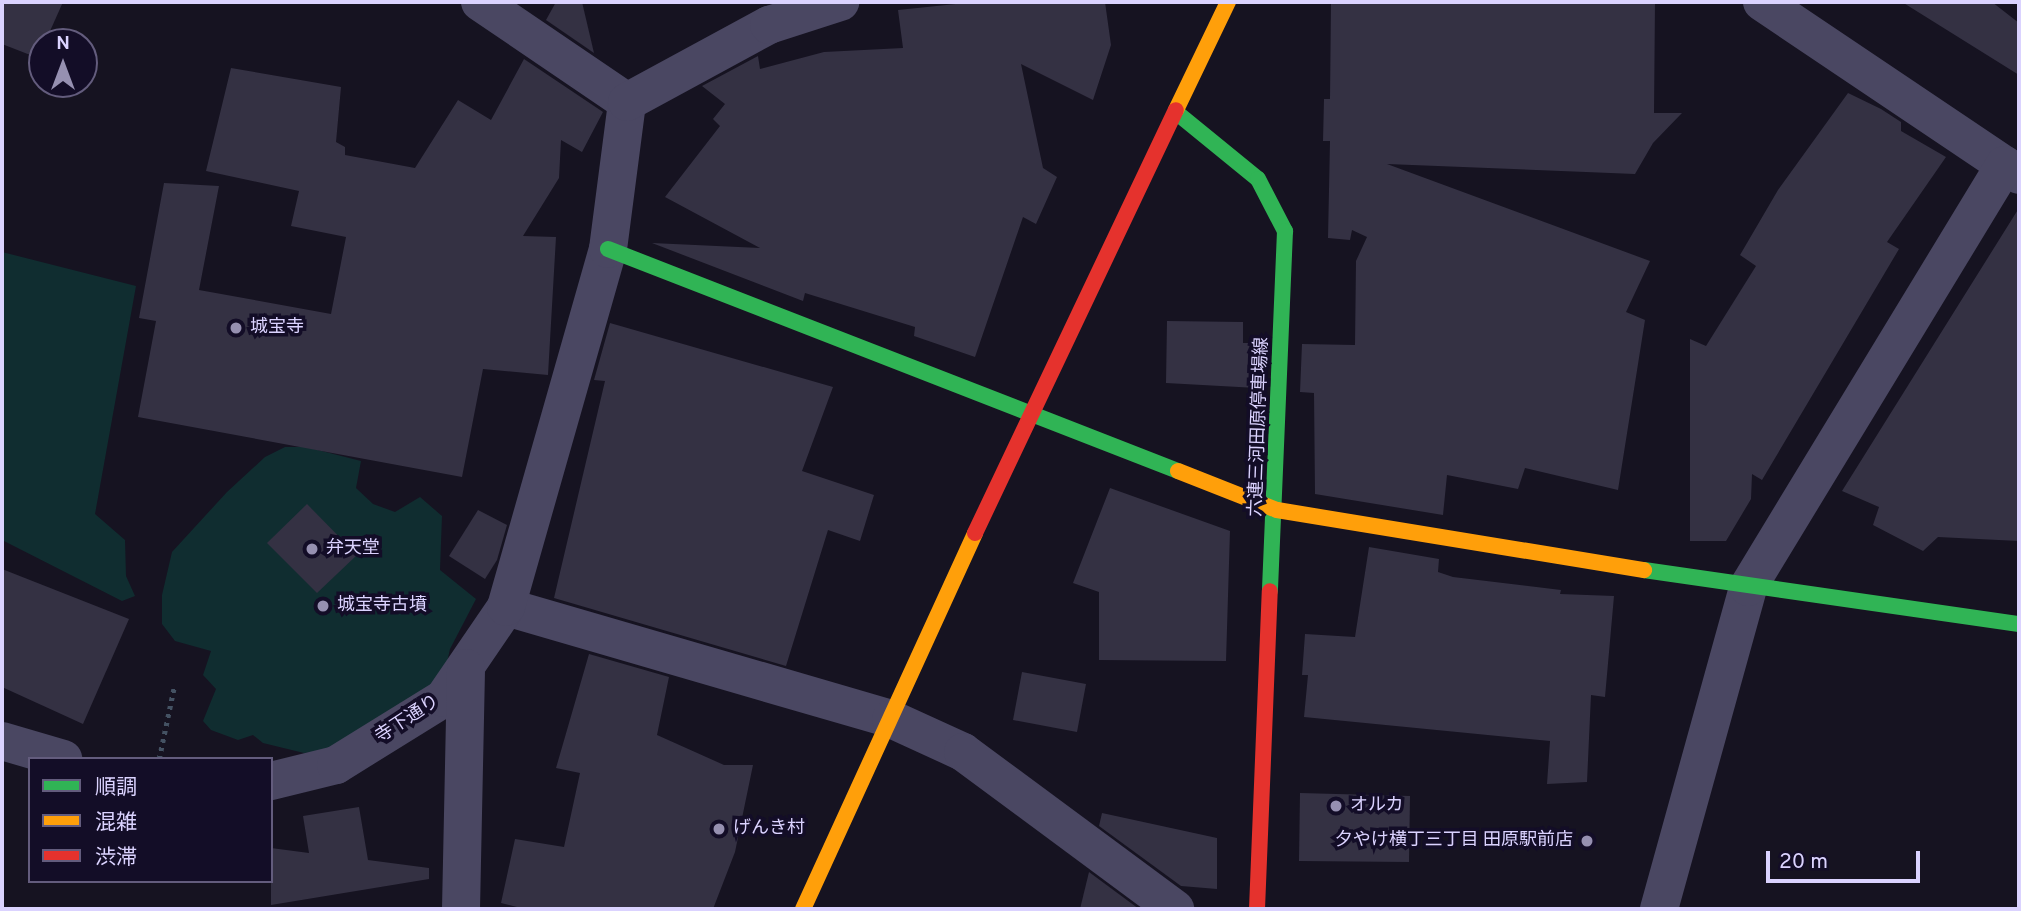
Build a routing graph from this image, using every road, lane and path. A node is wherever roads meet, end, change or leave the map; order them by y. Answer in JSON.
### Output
{"nodes":[{"id":1,"x":480,"y":2,"type":"edge"},
{"id":2,"x":840,"y":2,"type":"edge"},
{"id":3,"x":1228,"y":2,"type":"edge"},
{"id":4,"x":1762,"y":2,"type":"edge"},
{"id":5,"x":626,"y":102,"type":"junction"},
{"id":6,"x":1177,"y":113,"type":"junction"},
{"id":7,"x":2012,"y":170,"type":"edge"},
{"id":8,"x":608,"y":249,"type":"junction"},
{"id":9,"x":1029,"y":415,"type":"junction"},
{"id":10,"x":1277,"y":510,"type":"junction"},
{"id":11,"x":1748,"y":587,"type":"junction"},
{"id":12,"x":506,"y":607,"type":"junction"},
{"id":13,"x":2019,"y":624,"type":"edge"},
{"id":14,"x":466,"y":668,"type":"junction"},
{"id":15,"x":174,"y":687,"type":"dead end"},
{"id":16,"x":891,"y":719,"type":"junction"},
{"id":17,"x":2,"y":741,"type":"edge"},
{"id":18,"x":56,"y":757,"type":"edge"},
{"id":19,"x":159,"y":757,"type":"edge"},
{"id":20,"x":273,"y":781,"type":"edge"},
{"id":21,"x":461,"y":909,"type":"edge"},
{"id":22,"x":803,"y":909,"type":"edge"},
{"id":23,"x":1175,"y":909,"type":"edge"},
{"id":24,"x":1257,"y":909,"type":"edge"},
{"id":25,"x":1658,"y":909,"type":"edge"}],
"edges":[{"from":1,"to":5,"type":"street"},
{"from":2,"to":5,"type":"street"},
{"from":3,"to":6,"type":"street"},
{"from":4,"to":7,"type":"street"},
{"from":5,"to":8,"type":"street","name":"寺下通り"},
{"from":6,"to":9,"type":"street"},
{"from":6,"to":10,"type":"street","name":"六連三河田原停車場線"},
{"from":7,"to":11,"type":"street"},
{"from":8,"to":9,"type":"street"},
{"from":8,"to":12,"type":"street","name":"寺下通り"},
{"from":9,"to":10,"type":"street"},
{"from":9,"to":16,"type":"street"},
{"from":10,"to":11,"type":"street"},
{"from":10,"to":24,"type":"street","name":"六連三河田原停車場線"},
{"from":11,"to":13,"type":"street"},
{"from":11,"to":25,"type":"street"},
{"from":12,"to":14,"type":"street","name":"寺下通り"},
{"from":12,"to":16,"type":"street"},
{"from":14,"to":20,"type":"street","name":"寺下通り"},
{"from":14,"to":21,"type":"street"},
{"from":15,"to":19,"type":"path"},
{"from":16,"to":22,"type":"street"},
{"from":16,"to":23,"type":"street"},
{"from":17,"to":18,"type":"street"}]}
